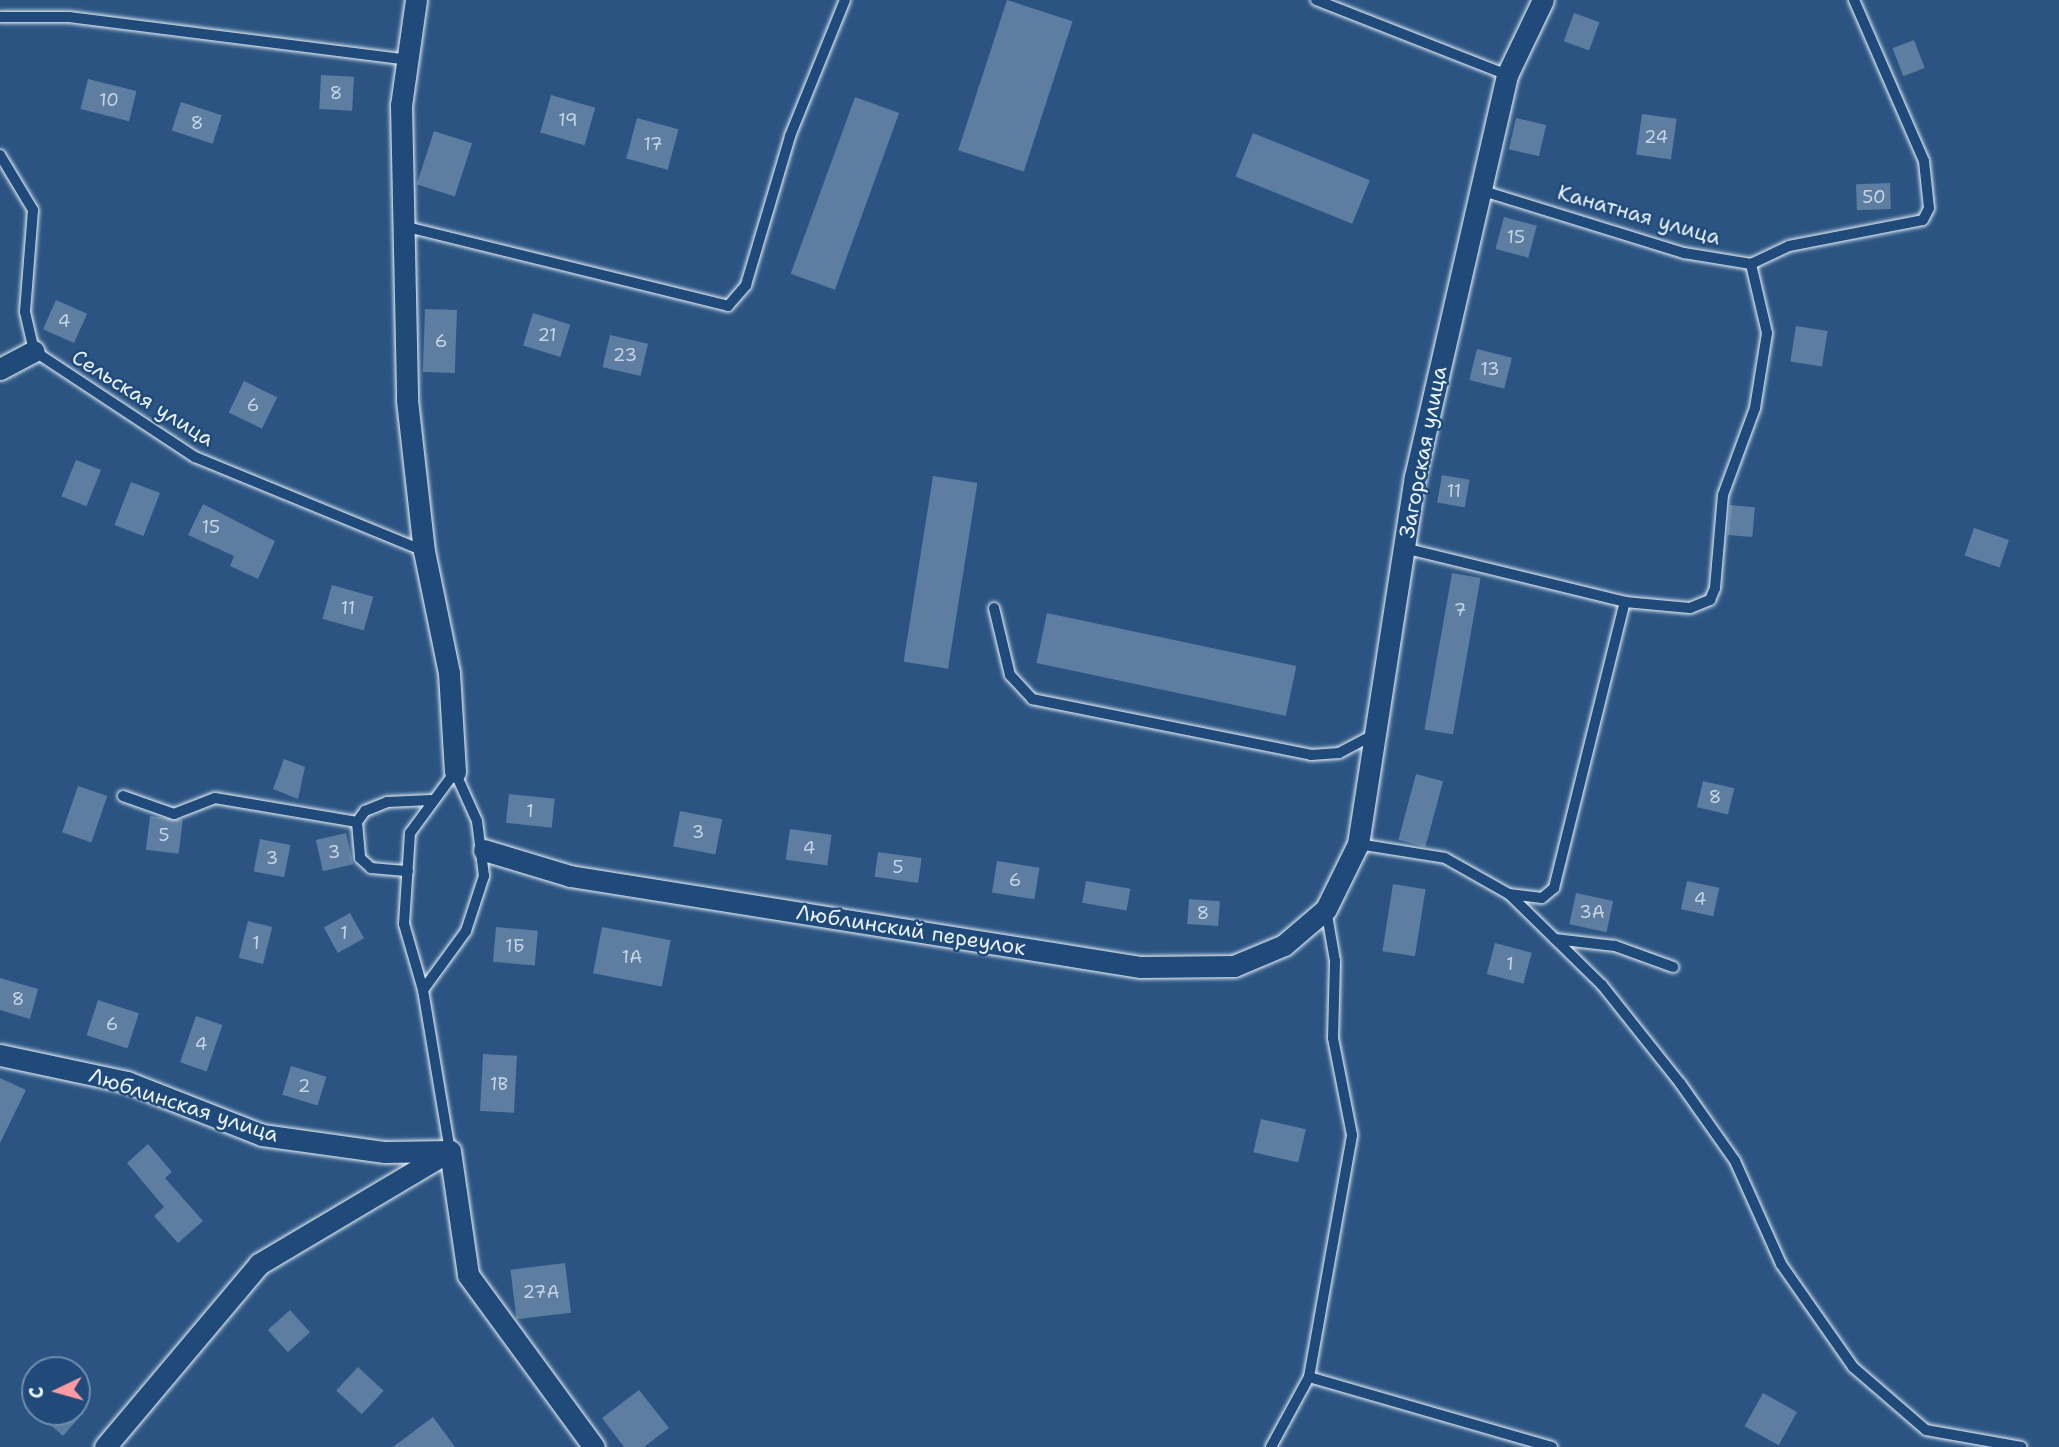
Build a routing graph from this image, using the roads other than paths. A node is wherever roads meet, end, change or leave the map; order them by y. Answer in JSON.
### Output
{"nodes":[{"id":1,"x":416,"y":0,"type":"edge"},
{"id":2,"x":845,"y":0,"type":"edge"},
{"id":3,"x":1317,"y":0,"type":"edge"},
{"id":4,"x":1543,"y":0,"type":"edge"},
{"id":5,"x":1853,"y":0,"type":"edge"},
{"id":6,"x":0,"y":17,"type":"edge"},
{"id":7,"x":403,"y":59,"type":"junction"},
{"id":8,"x":1507,"y":75,"type":"junction"},
{"id":9,"x":0,"y":155,"type":"edge"},
{"id":10,"x":1480,"y":190,"type":"junction"},
{"id":11,"x":399,"y":225,"type":"junction"},
{"id":12,"x":1751,"y":264,"type":"junction"},
{"id":13,"x":34,"y":351,"type":"junction"},
{"id":14,"x":0,"y":369,"type":"edge"},
{"id":15,"x":1404,"y":548,"type":"junction"},
{"id":16,"x":424,"y":551,"type":"junction"},
{"id":17,"x":1625,"y":601,"type":"junction"},
{"id":18,"x":994,"y":608,"type":"dead end"},
{"id":19,"x":1375,"y":734,"type":"junction"},
{"id":20,"x":455,"y":772,"type":"junction"},
{"id":21,"x":123,"y":796,"type":"dead end"},
{"id":22,"x":431,"y":800,"type":"junction"},
{"id":23,"x":357,"y":822,"type":"junction"},
{"id":24,"x":1358,"y":844,"type":"junction"},
{"id":25,"x":484,"y":850,"type":"junction"},
{"id":26,"x":408,"y":871,"type":"junction"},
{"id":27,"x":1509,"y":894,"type":"junction"},
{"id":28,"x":1326,"y":909,"type":"junction"},
{"id":29,"x":1555,"y":939,"type":"junction"},
{"id":30,"x":1673,"y":967,"type":"dead end"},
{"id":31,"x":423,"y":990,"type":"junction"},
{"id":32,"x":0,"y":1055,"type":"edge"},
{"id":33,"x":450,"y":1151,"type":"junction"},
{"id":34,"x":1309,"y":1377,"type":"junction"},
{"id":35,"x":105,"y":1447,"type":"edge"},
{"id":36,"x":594,"y":1447,"type":"edge"},
{"id":37,"x":1271,"y":1447,"type":"edge"},
{"id":38,"x":1552,"y":1447,"type":"edge"},
{"id":39,"x":2021,"y":1447,"type":"edge"}],
"edges":[{"from":1,"to":7,"type":"street"},
{"from":2,"to":11,"type":"lane"},
{"from":3,"to":8,"type":"lane"},
{"from":4,"to":8,"type":"street","name":"Загорская улица"},
{"from":5,"to":12,"type":"lane"},
{"from":6,"to":7,"type":"lane"},
{"from":7,"to":11,"type":"street"},
{"from":8,"to":10,"type":"street","name":"Загорская улица"},
{"from":9,"to":13,"type":"lane"},
{"from":10,"to":12,"type":"lane","name":"Канатная улица"},
{"from":10,"to":15,"type":"street","name":"Загорская улица"},
{"from":11,"to":16,"type":"street"},
{"from":12,"to":17,"type":"lane"},
{"from":13,"to":14,"type":"street"},
{"from":13,"to":16,"type":"lane","name":"Сельская улица"},
{"from":15,"to":17,"type":"lane"},
{"from":15,"to":19,"type":"street","name":"Загорская улица"},
{"from":16,"to":20,"type":"street"},
{"from":17,"to":27,"type":"lane"},
{"from":18,"to":19,"type":"lane"},
{"from":19,"to":24,"type":"street","name":"Загорская улица"},
{"from":20,"to":22,"type":"lane"},
{"from":20,"to":25,"type":"lane"},
{"from":21,"to":23,"type":"lane"},
{"from":22,"to":23,"type":"lane"},
{"from":22,"to":26,"type":"lane"},
{"from":23,"to":26,"type":"lane"},
{"from":24,"to":27,"type":"lane"},
{"from":24,"to":28,"type":"street","name":"Загорская улица"},
{"from":25,"to":28,"type":"street","name":"Люблинский переулок"},
{"from":25,"to":31,"type":"lane"},
{"from":26,"to":31,"type":"lane"},
{"from":27,"to":29,"type":"lane"},
{"from":28,"to":34,"type":"lane"},
{"from":29,"to":30,"type":"lane"},
{"from":29,"to":39,"type":"lane"},
{"from":31,"to":33,"type":"lane"},
{"from":32,"to":33,"type":"street","name":"Люблинская улица"},
{"from":33,"to":35,"type":"street"},
{"from":33,"to":36,"type":"street"},
{"from":34,"to":37,"type":"lane"},
{"from":34,"to":38,"type":"lane"}]}
